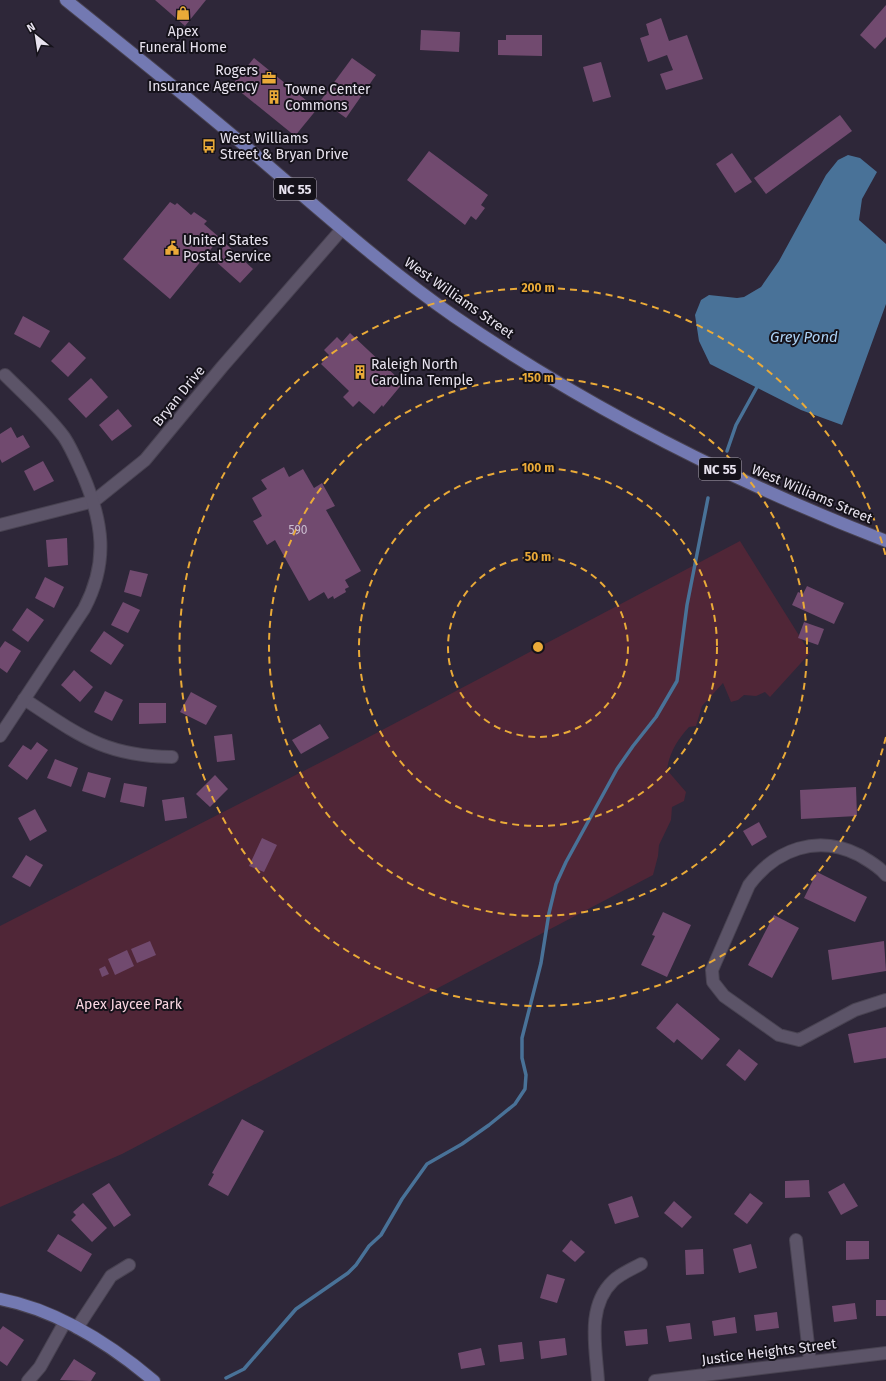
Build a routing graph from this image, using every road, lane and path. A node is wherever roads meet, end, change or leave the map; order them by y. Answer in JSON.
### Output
{"nodes":[{"id":1,"x":66,"y":0,"type":"edge"},
{"id":2,"x":342,"y":228,"type":"junction"},
{"id":3,"x":5,"y":375,"type":"dead end"},
{"id":4,"x":94,"y":501,"type":"junction"},
{"id":5,"x":0,"y":525,"type":"edge"},
{"id":6,"x":886,"y":541,"type":"edge"},
{"id":7,"x":24,"y":699,"type":"junction"},
{"id":8,"x":0,"y":736,"type":"edge"},
{"id":9,"x":172,"y":758,"type":"dead end"},
{"id":10,"x":886,"y":875,"type":"edge"},
{"id":11,"x":886,"y":1000,"type":"edge"},
{"id":12,"x":796,"y":1240,"type":"dead end"},
{"id":13,"x":641,"y":1264,"type":"dead end"},
{"id":14,"x":129,"y":1265,"type":"dead end"},
{"id":15,"x":0,"y":1299,"type":"edge"},
{"id":16,"x":65,"y":1322,"type":"junction"},
{"id":17,"x":77,"y":1328,"type":"junction"},
{"id":18,"x":886,"y":1353,"type":"edge"},
{"id":19,"x":810,"y":1362,"type":"junction"},
{"id":20,"x":28,"y":1381,"type":"edge"},
{"id":21,"x":154,"y":1381,"type":"edge"},
{"id":22,"x":598,"y":1381,"type":"edge"},
{"id":23,"x":655,"y":1381,"type":"edge"}],
"edges":[{"from":1,"to":2,"type":"main road","name":"West Williams Street","number":"NC 55"},
{"from":2,"to":4,"type":"street","name":"Bryan Drive"},
{"from":2,"to":6,"type":"main road","name":"West Williams Street","number":"NC 55"},
{"from":3,"to":4,"type":"street"},
{"from":4,"to":5,"type":"street","name":"Bryan Drive"},
{"from":4,"to":7,"type":"street"},
{"from":7,"to":8,"type":"street"},
{"from":7,"to":9,"type":"street"},
{"from":10,"to":11,"type":"street"},
{"from":12,"to":19,"type":"street"},
{"from":13,"to":22,"type":"street"},
{"from":14,"to":17,"type":"street"},
{"from":15,"to":16,"type":"main road"},
{"from":16,"to":17,"type":"main road"},
{"from":16,"to":20,"type":"street"},
{"from":17,"to":21,"type":"main road"},
{"from":18,"to":19,"type":"street","name":"Justice Heights Street"},
{"from":19,"to":23,"type":"street","name":"Justice Heights Street"}]}
